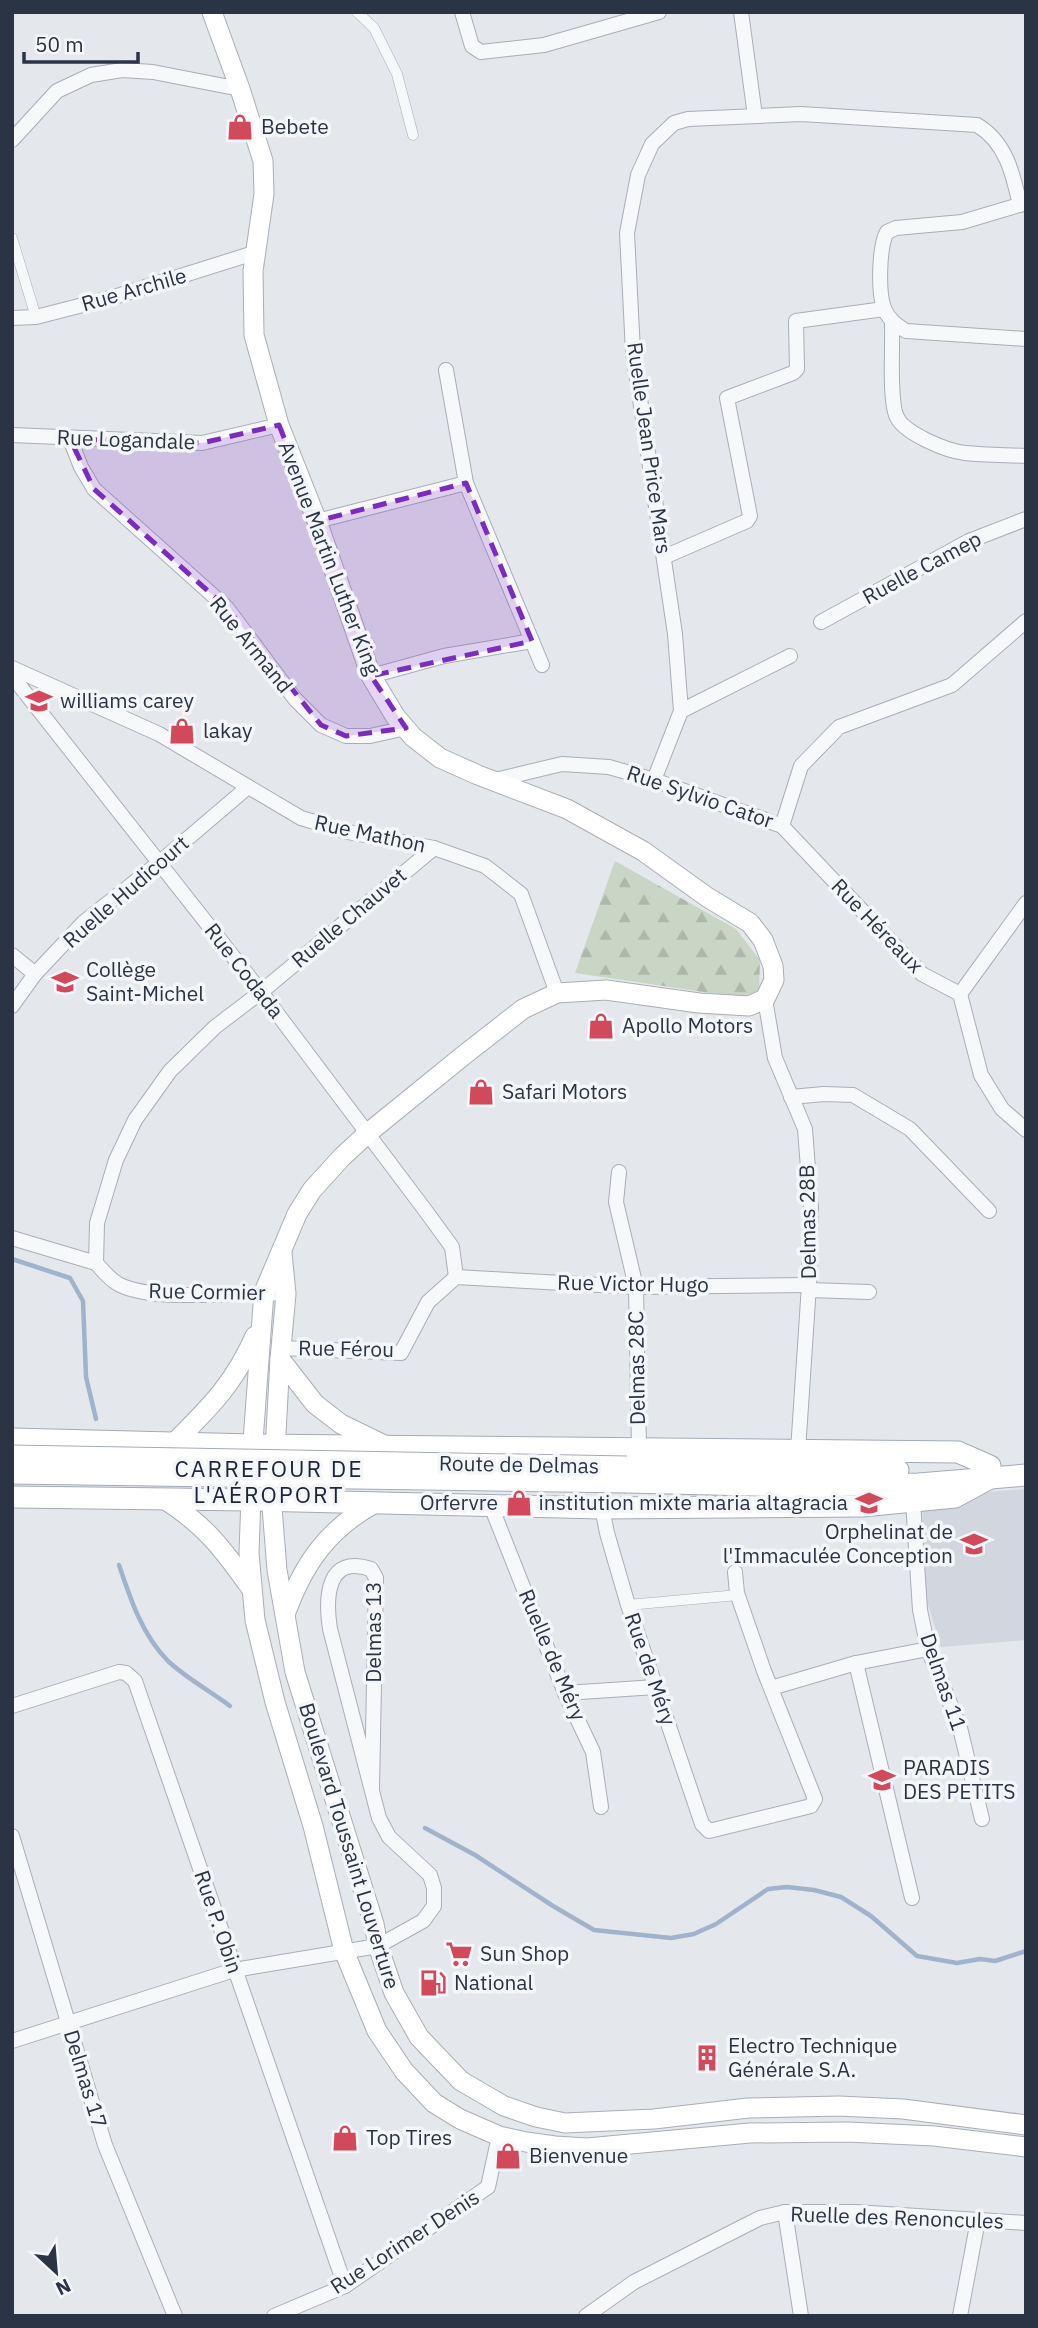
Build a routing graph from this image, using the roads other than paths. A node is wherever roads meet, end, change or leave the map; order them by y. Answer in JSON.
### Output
{"nodes":[{"id":1,"x":212,"y":12,"type":"edge"},
{"id":2,"x":357,"y":12,"type":"edge"},
{"id":3,"x":462,"y":12,"type":"edge"},
{"id":4,"x":659,"y":12,"type":"edge"},
{"id":5,"x":741,"y":12,"type":"edge"},
{"id":6,"x":240,"y":89,"type":"junction"},
{"id":7,"x":755,"y":116,"type":"junction"},
{"id":8,"x":413,"y":135,"type":"dead end"},
{"id":9,"x":12,"y":140,"type":"edge"},
{"id":10,"x":1023,"y":204,"type":"edge"},
{"id":11,"x":12,"y":238,"type":"edge"},
{"id":12,"x":254,"y":253,"type":"junction"},
{"id":13,"x":888,"y":316,"type":"junction"},
{"id":14,"x":37,"y":317,"type":"junction"},
{"id":15,"x":12,"y":318,"type":"edge"},
{"id":16,"x":1026,"y":339,"type":"edge"},
{"id":17,"x":446,"y":370,"type":"dead end"},
{"id":18,"x":279,"y":425,"type":"junction"},
{"id":19,"x":12,"y":435,"type":"edge"},
{"id":20,"x":70,"y":439,"type":"junction"},
{"id":21,"x":1026,"y":456,"type":"edge"},
{"id":22,"x":466,"y":482,"type":"junction"},
{"id":23,"x":1026,"y":519,"type":"edge"},
{"id":24,"x":317,"y":522,"type":"junction"},
{"id":25,"x":664,"y":557,"type":"junction"},
{"id":26,"x":1026,"y":621,"type":"edge"},
{"id":27,"x":821,"y":622,"type":"dead end"},
{"id":28,"x":532,"y":640,"type":"junction"},
{"id":29,"x":790,"y":656,"type":"dead end"},
{"id":30,"x":542,"y":664,"type":"dead end"},
{"id":31,"x":12,"y":668,"type":"edge"},
{"id":32,"x":372,"y":676,"type":"junction"},
{"id":33,"x":12,"y":677,"type":"edge"},
{"id":34,"x":681,"y":711,"type":"junction"},
{"id":35,"x":406,"y":728,"type":"junction"},
{"id":36,"x":495,"y":780,"type":"junction"},
{"id":37,"x":654,"y":780,"type":"junction"},
{"id":38,"x":248,"y":787,"type":"junction"},
{"id":39,"x":782,"y":826,"type":"junction"},
{"id":40,"x":434,"y":848,"type":"junction"},
{"id":41,"x":160,"y":862,"type":"junction"},
{"id":42,"x":1026,"y":903,"type":"edge"},
{"id":43,"x":12,"y":955,"type":"edge"},
{"id":44,"x":35,"y":974,"type":"junction"},
{"id":45,"x":261,"y":992,"type":"junction"},
{"id":46,"x":556,"y":993,"type":"junction"},
{"id":47,"x":960,"y":994,"type":"junction"},
{"id":48,"x":765,"y":999,"type":"junction"},
{"id":49,"x":12,"y":1006,"type":"edge"},
{"id":50,"x":791,"y":1097,"type":"junction"},
{"id":51,"x":1026,"y":1130,"type":"edge"},
{"id":52,"x":368,"y":1133,"type":"junction"},
{"id":53,"x":619,"y":1172,"type":"dead end"},
{"id":54,"x":989,"y":1212,"type":"dead end"},
{"id":55,"x":12,"y":1238,"type":"edge"},
{"id":56,"x":282,"y":1252,"type":"junction"},
{"id":57,"x":96,"y":1263,"type":"junction"},
{"id":58,"x":456,"y":1277,"type":"junction"},
{"id":59,"x":635,"y":1287,"type":"junction"},
{"id":60,"x":809,"y":1288,"type":"junction"},
{"id":61,"x":869,"y":1292,"type":"dead end"},
{"id":62,"x":286,"y":1294,"type":"junction"},
{"id":63,"x":262,"y":1308,"type":"junction"},
{"id":64,"x":280,"y":1353,"type":"junction"},
{"id":65,"x":12,"y":1439,"type":"edge"},
{"id":66,"x":276,"y":1439,"type":"junction"},
{"id":67,"x":174,"y":1443,"type":"junction"},
{"id":68,"x":253,"y":1445,"type":"junction"},
{"id":69,"x":386,"y":1446,"type":"junction"},
{"id":70,"x":639,"y":1449,"type":"junction"},
{"id":71,"x":798,"y":1451,"type":"junction"},
{"id":72,"x":12,"y":1456,"type":"edge"},
{"id":73,"x":1026,"y":1464,"type":"edge"},
{"id":74,"x":12,"y":1472,"type":"edge"},
{"id":75,"x":990,"y":1472,"type":"junction"},
{"id":76,"x":627,"y":1475,"type":"junction"},
{"id":77,"x":1026,"y":1475,"type":"edge"},
{"id":78,"x":12,"y":1497,"type":"edge"},
{"id":79,"x":164,"y":1499,"type":"junction"},
{"id":80,"x":273,"y":1501,"type":"junction"},
{"id":81,"x":913,"y":1501,"type":"junction"},
{"id":82,"x":375,"y":1503,"type":"junction"},
{"id":83,"x":491,"y":1506,"type":"junction"},
{"id":84,"x":251,"y":1508,"type":"junction"},
{"id":85,"x":603,"y":1508,"type":"junction"},
{"id":86,"x":735,"y":1572,"type":"dead end"},
{"id":87,"x":251,"y":1590,"type":"junction"},
{"id":88,"x":738,"y":1595,"type":"junction"},
{"id":89,"x":628,"y":1605,"type":"junction"},
{"id":90,"x":285,"y":1613,"type":"junction"},
{"id":91,"x":928,"y":1649,"type":"junction"},
{"id":92,"x":856,"y":1663,"type":"junction"},
{"id":93,"x":656,"y":1687,"type":"junction"},
{"id":94,"x":771,"y":1688,"type":"junction"},
{"id":95,"x":565,"y":1693,"type":"junction"},
{"id":96,"x":12,"y":1706,"type":"edge"},
{"id":97,"x":372,"y":1788,"type":"junction"},
{"id":98,"x":601,"y":1807,"type":"dead end"},
{"id":99,"x":982,"y":1819,"type":"dead end"},
{"id":100,"x":12,"y":1836,"type":"edge"},
{"id":101,"x":912,"y":1898,"type":"dead end"},
{"id":102,"x":378,"y":1946,"type":"junction"},
{"id":103,"x":344,"y":1951,"type":"junction"},
{"id":104,"x":234,"y":1970,"type":"junction"},
{"id":105,"x":68,"y":2024,"type":"junction"},
{"id":106,"x":12,"y":2041,"type":"edge"},
{"id":107,"x":1026,"y":2124,"type":"edge"},
{"id":108,"x":499,"y":2136,"type":"junction"},
{"id":109,"x":1026,"y":2147,"type":"edge"},
{"id":110,"x":785,"y":2212,"type":"junction"},
{"id":111,"x":978,"y":2220,"type":"junction"},
{"id":112,"x":1026,"y":2223,"type":"edge"},
{"id":113,"x":345,"y":2286,"type":"junction"},
{"id":114,"x":175,"y":2316,"type":"edge"},
{"id":115,"x":274,"y":2316,"type":"edge"},
{"id":116,"x":586,"y":2316,"type":"edge"},
{"id":117,"x":801,"y":2316,"type":"edge"},
{"id":118,"x":960,"y":2316,"type":"edge"}],
"edges":[{"from":1,"to":6,"type":"main road","name":"Avenue Martin Luther King"},
{"from":2,"to":8,"type":"street"},
{"from":3,"to":4,"type":"street"},
{"from":5,"to":7,"type":"street"},
{"from":6,"to":9,"type":"street"},
{"from":6,"to":12,"type":"main road","name":"Avenue Martin Luther King"},
{"from":7,"to":10,"type":"street"},
{"from":7,"to":25,"type":"street","name":"Ruelle Jean Price Mars"},
{"from":10,"to":13,"type":"street"},
{"from":11,"to":14,"type":"street"},
{"from":12,"to":14,"type":"street","name":"Rue Archile"},
{"from":12,"to":18,"type":"main road","name":"Avenue Martin Luther King"},
{"from":13,"to":16,"type":"street"},
{"from":13,"to":21,"type":"street"},
{"from":13,"to":25,"type":"street"},
{"from":14,"to":15,"type":"street","name":"Rue Archile"},
{"from":17,"to":22,"type":"street"},
{"from":18,"to":20,"type":"street","name":"Rue Logandale"},
{"from":18,"to":24,"type":"main road","name":"Avenue Martin Luther King"},
{"from":19,"to":20,"type":"street","name":"Rue Logandale"},
{"from":20,"to":35,"type":"street","name":"Rue Armand"},
{"from":22,"to":24,"type":"street"},
{"from":22,"to":28,"type":"street"},
{"from":23,"to":27,"type":"street","name":"Ruelle Camep"},
{"from":24,"to":32,"type":"main road","name":"Avenue Martin Luther King"},
{"from":25,"to":34,"type":"street","name":"Ruelle Jean Price Mars"},
{"from":26,"to":39,"type":"street","name":"Rue Sylvio Cator"},
{"from":28,"to":30,"type":"street"},
{"from":28,"to":32,"type":"street"},
{"from":29,"to":34,"type":"street"},
{"from":31,"to":38,"type":"street","name":"Rue Mathon"},
{"from":32,"to":35,"type":"main road","name":"Avenue Martin Luther King"},
{"from":33,"to":41,"type":"street","name":"Rue Codada"},
{"from":34,"to":37,"type":"street","name":"Ruelle Jean Price Mars"},
{"from":35,"to":36,"type":"main road","name":"Avenue Martin Luther King"},
{"from":36,"to":37,"type":"street","name":"Rue Sylvio Cator"},
{"from":36,"to":48,"type":"main road","name":"Avenue Martin Luther King"},
{"from":37,"to":39,"type":"street","name":"Rue Sylvio Cator"},
{"from":38,"to":40,"type":"street","name":"Rue Mathon"},
{"from":38,"to":41,"type":"street","name":"Ruelle Hudicourt"},
{"from":39,"to":47,"type":"street","name":"Rue Héreaux"},
{"from":40,"to":45,"type":"street","name":"Ruelle Chauvet"},
{"from":40,"to":46,"type":"street","name":"Rue Mathon"},
{"from":41,"to":44,"type":"street","name":"Ruelle Hudicourt"},
{"from":41,"to":45,"type":"street","name":"Rue Codada"},
{"from":42,"to":47,"type":"street"},
{"from":43,"to":44,"type":"street"},
{"from":44,"to":49,"type":"street","name":"Ruelle Hudicourt"},
{"from":45,"to":52,"type":"street","name":"Rue Codada"},
{"from":45,"to":57,"type":"street","name":"Ruelle Chauvet"},
{"from":46,"to":48,"type":"main road"},
{"from":46,"to":52,"type":"main road"},
{"from":47,"to":51,"type":"street"},
{"from":48,"to":50,"type":"street","name":"Delmas 28B"},
{"from":50,"to":54,"type":"street"},
{"from":50,"to":60,"type":"street","name":"Delmas 28B"},
{"from":52,"to":56,"type":"main road"},
{"from":52,"to":58,"type":"street","name":"Rue Codada"},
{"from":53,"to":59,"type":"street","name":"Delmas 28C"},
{"from":55,"to":57,"type":"street"},
{"from":56,"to":62,"type":"main road"},
{"from":56,"to":63,"type":"main road"},
{"from":57,"to":63,"type":"street","name":"Rue Cormier"},
{"from":58,"to":59,"type":"street","name":"Rue Victor Hugo"},
{"from":58,"to":64,"type":"street","name":"Rue Férou"},
{"from":59,"to":60,"type":"street","name":"Rue Victor Hugo"},
{"from":59,"to":70,"type":"street","name":"Delmas 28C"},
{"from":60,"to":61,"type":"street","name":"Rue Victor Hugo"},
{"from":60,"to":71,"type":"street","name":"Delmas 28B"},
{"from":62,"to":63,"type":"street","name":"Rue Cormier"},
{"from":62,"to":64,"type":"main road"},
{"from":63,"to":67,"type":"main road"},
{"from":63,"to":68,"type":"main road"},
{"from":64,"to":66,"type":"main road"},
{"from":64,"to":69,"type":"main road"},
{"from":65,"to":67,"type":"main road"},
{"from":66,"to":68,"type":"main road"},
{"from":66,"to":69,"type":"main road"},
{"from":66,"to":80,"type":"main road","name":"Boulevard Toussaint Louverture"},
{"from":67,"to":68,"type":"main road"},
{"from":68,"to":84,"type":"main road"},
{"from":69,"to":70,"type":"main road"},
{"from":70,"to":71,"type":"main road"},
{"from":71,"to":75,"type":"main road"},
{"from":72,"to":76,"type":"main road","name":"Route de Delmas","bridge":true},
{"from":73,"to":75,"type":"main road","name":"Route de Delmas"},
{"from":74,"to":76,"type":"main road","name":"Route de Delmas","bridge":true},
{"from":75,"to":76,"type":"main road","name":"Route de Delmas"},
{"from":75,"to":77,"type":"main road","name":"Route de Delmas"},
{"from":75,"to":81,"type":"main road"},
{"from":78,"to":79,"type":"main road"},
{"from":79,"to":84,"type":"main road"},
{"from":79,"to":87,"type":"main road"},
{"from":80,"to":82,"type":"main road"},
{"from":80,"to":84,"type":"main road"},
{"from":80,"to":90,"type":"main road","name":"Boulevard Toussaint Louverture"},
{"from":81,"to":85,"type":"main road"},
{"from":81,"to":91,"type":"street","name":"Delmas 11"},
{"from":82,"to":83,"type":"main road"},
{"from":82,"to":90,"type":"main road"},
{"from":83,"to":85,"type":"main road"},
{"from":83,"to":95,"type":"street","name":"Ruelle de Méry"},
{"from":84,"to":87,"type":"main road","name":"Boulevard Toussaint Louverture"},
{"from":85,"to":89,"type":"street","name":"Rue de Méry"},
{"from":86,"to":88,"type":"street"},
{"from":87,"to":103,"type":"main road","name":"Boulevard Toussaint Louverture"},
{"from":88,"to":89,"type":"street"},
{"from":88,"to":94,"type":"street"},
{"from":89,"to":93,"type":"street","name":"Rue de Méry"},
{"from":90,"to":102,"type":"main road","name":"Boulevard Toussaint Louverture"},
{"from":91,"to":92,"type":"street"},
{"from":91,"to":99,"type":"street","name":"Delmas 11"},
{"from":92,"to":94,"type":"street"},
{"from":92,"to":101,"type":"street"},
{"from":93,"to":94,"type":"street","name":"Rue de Méry"},
{"from":93,"to":95,"type":"street"},
{"from":95,"to":98,"type":"street","name":"Ruelle de Méry"},
{"from":96,"to":104,"type":"street","name":"Rue P. Obin"},
{"from":97,"to":97,"type":"street","name":"Delmas 13"},
{"from":97,"to":102,"type":"street","name":"Delmas 13"},
{"from":100,"to":105,"type":"street","name":"Delmas 17"},
{"from":102,"to":103,"type":"street"},
{"from":102,"to":107,"type":"main road","name":"Boulevard Toussaint Louverture"},
{"from":103,"to":104,"type":"street"},
{"from":103,"to":108,"type":"main road","name":"Boulevard Toussaint Louverture"},
{"from":104,"to":105,"type":"street"},
{"from":104,"to":113,"type":"street","name":"Rue P. Obin"},
{"from":105,"to":106,"type":"street"},
{"from":105,"to":114,"type":"street","name":"Delmas 17"},
{"from":108,"to":109,"type":"main road","name":"Boulevard Toussaint Louverture"},
{"from":108,"to":113,"type":"street","name":"Rue Lorimer Denis"},
{"from":110,"to":111,"type":"street","name":"Ruelle des Renoncules"},
{"from":110,"to":116,"type":"street","name":"Ruelle des Renoncules"},
{"from":110,"to":117,"type":"street"},
{"from":111,"to":112,"type":"street","name":"Ruelle des Renoncules"},
{"from":111,"to":118,"type":"street"},
{"from":113,"to":115,"type":"street","name":"Rue Lorimer Denis"}]}
